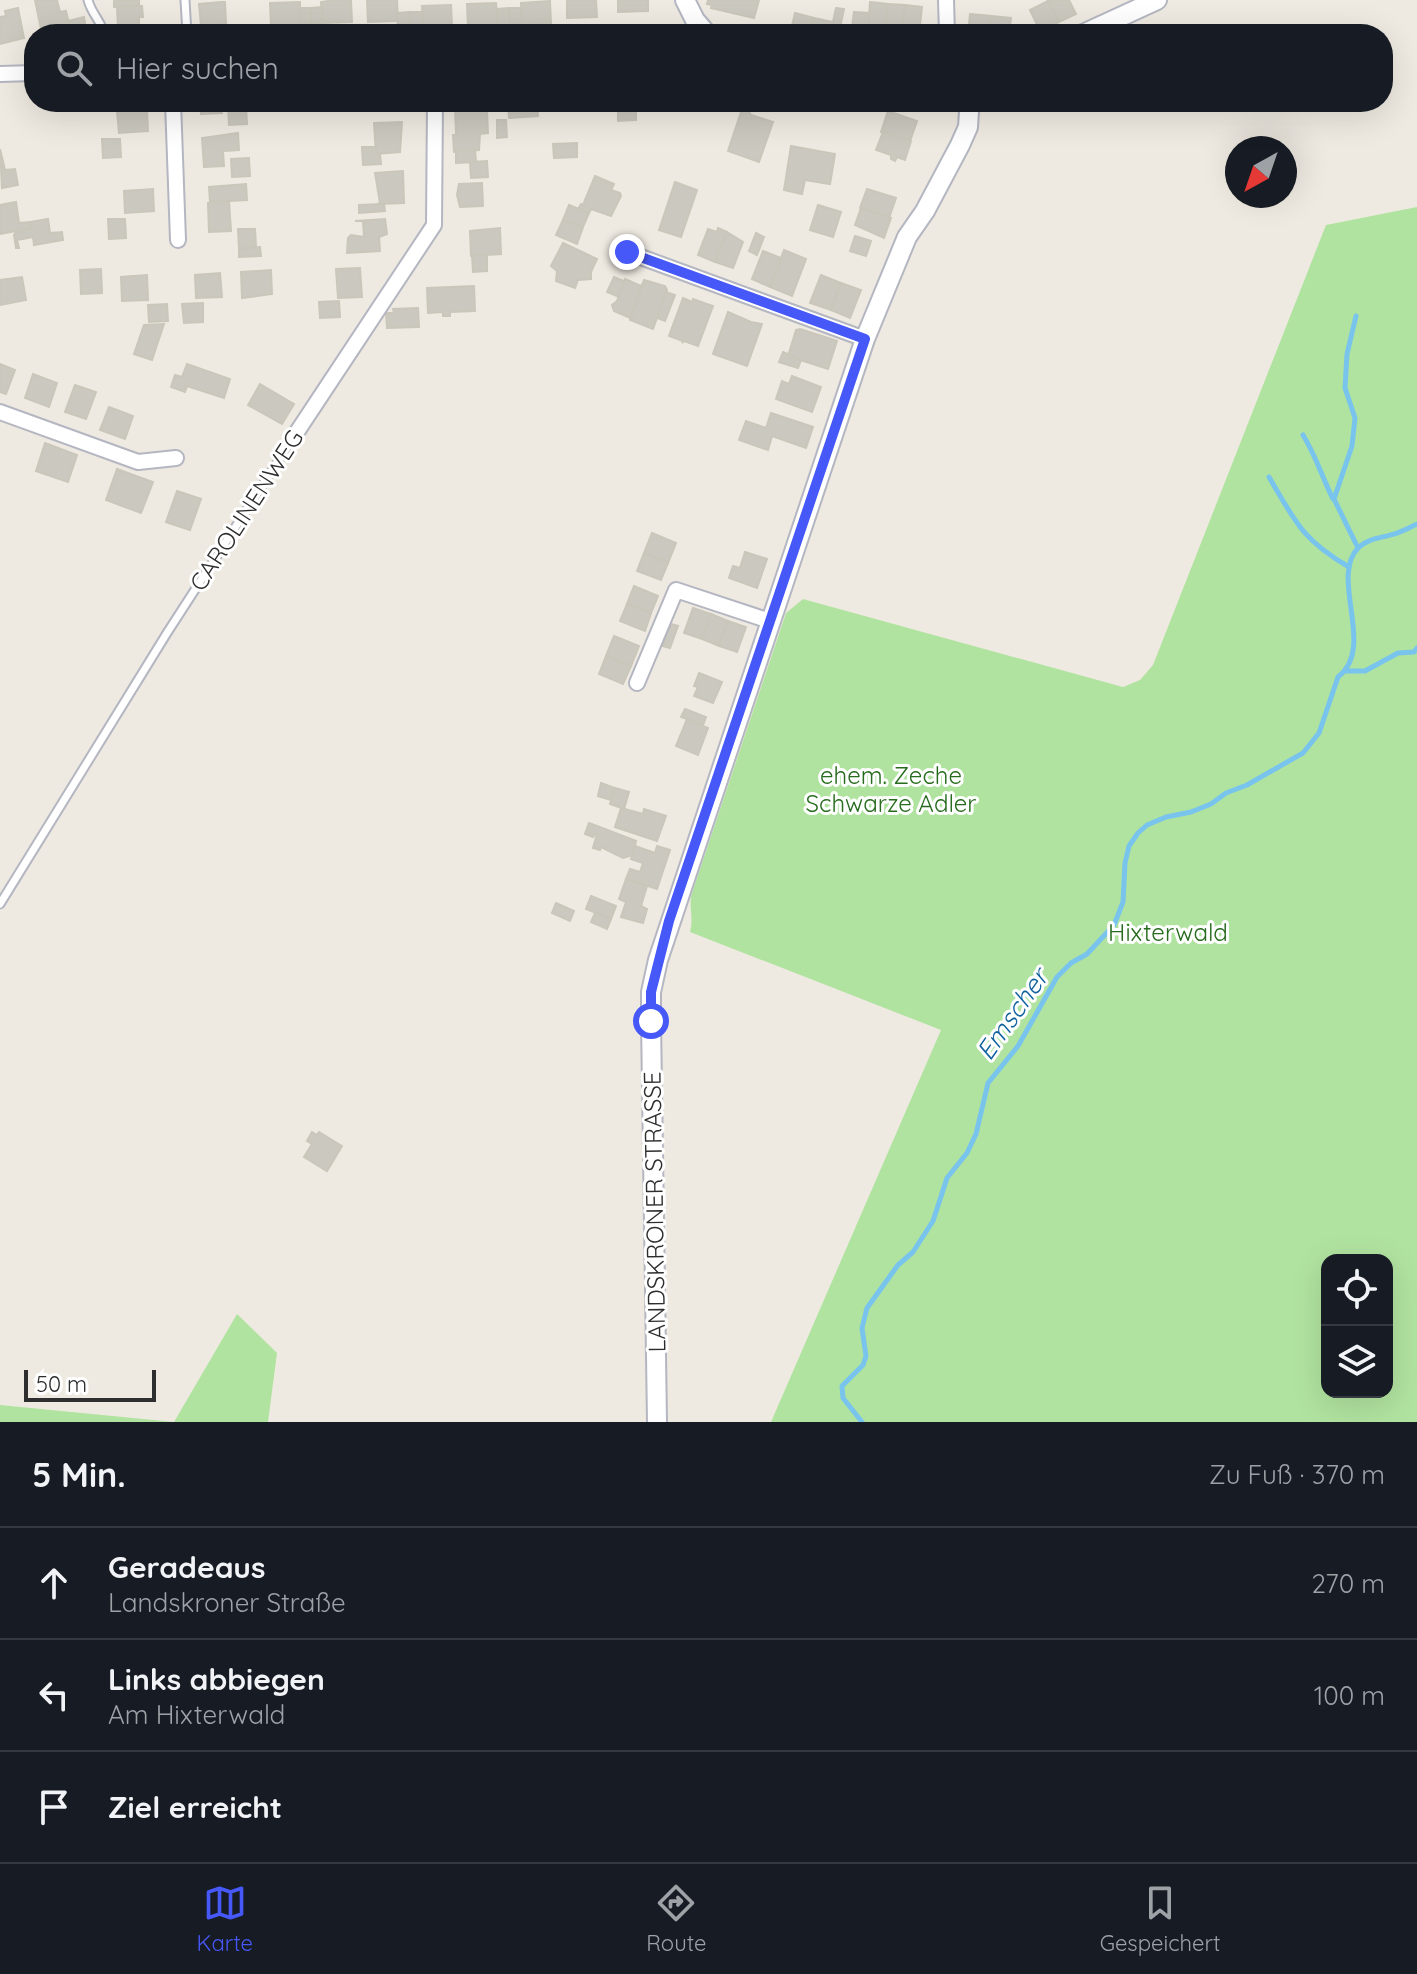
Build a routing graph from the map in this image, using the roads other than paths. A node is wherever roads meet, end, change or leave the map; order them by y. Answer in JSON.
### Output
{"nodes":[{"id":1,"x":88,"y":0,"type":"edge"},
{"id":2,"x":185,"y":0,"type":"edge"},
{"id":3,"x":685,"y":0,"type":"edge"},
{"id":4,"x":946,"y":0,"type":"edge"},
{"id":5,"x":1157,"y":0,"type":"edge"},
{"id":6,"x":99,"y":24,"type":"edge"},
{"id":7,"x":186,"y":24,"type":"edge"},
{"id":8,"x":698,"y":24,"type":"edge"},
{"id":9,"x":947,"y":24,"type":"edge"},
{"id":10,"x":1105,"y":24,"type":"edge"},
{"id":11,"x":24,"y":73,"type":"edge"},
{"id":12,"x":0,"y":74,"type":"edge"},
{"id":13,"x":173,"y":112,"type":"edge"},
{"id":14,"x":435,"y":112,"type":"edge"},
{"id":15,"x":969,"y":112,"type":"edge"},
{"id":16,"x":178,"y":240,"type":"dead end"},
{"id":17,"x":627,"y":252,"type":"dead end"},
{"id":18,"x":865,"y":339,"type":"junction"},
{"id":19,"x":0,"y":412,"type":"edge"},
{"id":20,"x":293,"y":438,"type":"joint"},
{"id":21,"x":176,"y":458,"type":"dead end"},
{"id":22,"x":770,"y":621,"type":"junction"},
{"id":23,"x":637,"y":683,"type":"dead end"},
{"id":24,"x":0,"y":904,"type":"edge"},
{"id":25,"x":657,"y":1422,"type":"edge"}],
"edges":[{"from":1,"to":6,"type":"lane"},
{"from":2,"to":7,"type":"lane"},
{"from":3,"to":8,"type":"street"},
{"from":4,"to":9,"type":"street"},
{"from":5,"to":10,"type":"street"},
{"from":11,"to":12,"type":"street"},
{"from":13,"to":16,"type":"street"},
{"from":14,"to":20,"type":"street","name":"CAROLINENWEG"},
{"from":15,"to":18,"type":"street","name":"LANDSKRONER STRASSE"},
{"from":17,"to":18,"type":"street"},
{"from":18,"to":22,"type":"street","name":"LANDSKRONER STRASSE"},
{"from":19,"to":21,"type":"street"},
{"from":20,"to":24,"type":"lane","name":"CAROLINENWEG"},
{"from":22,"to":23,"type":"street"},
{"from":22,"to":25,"type":"street","name":"LANDSKRONER STRASSE"}]}
